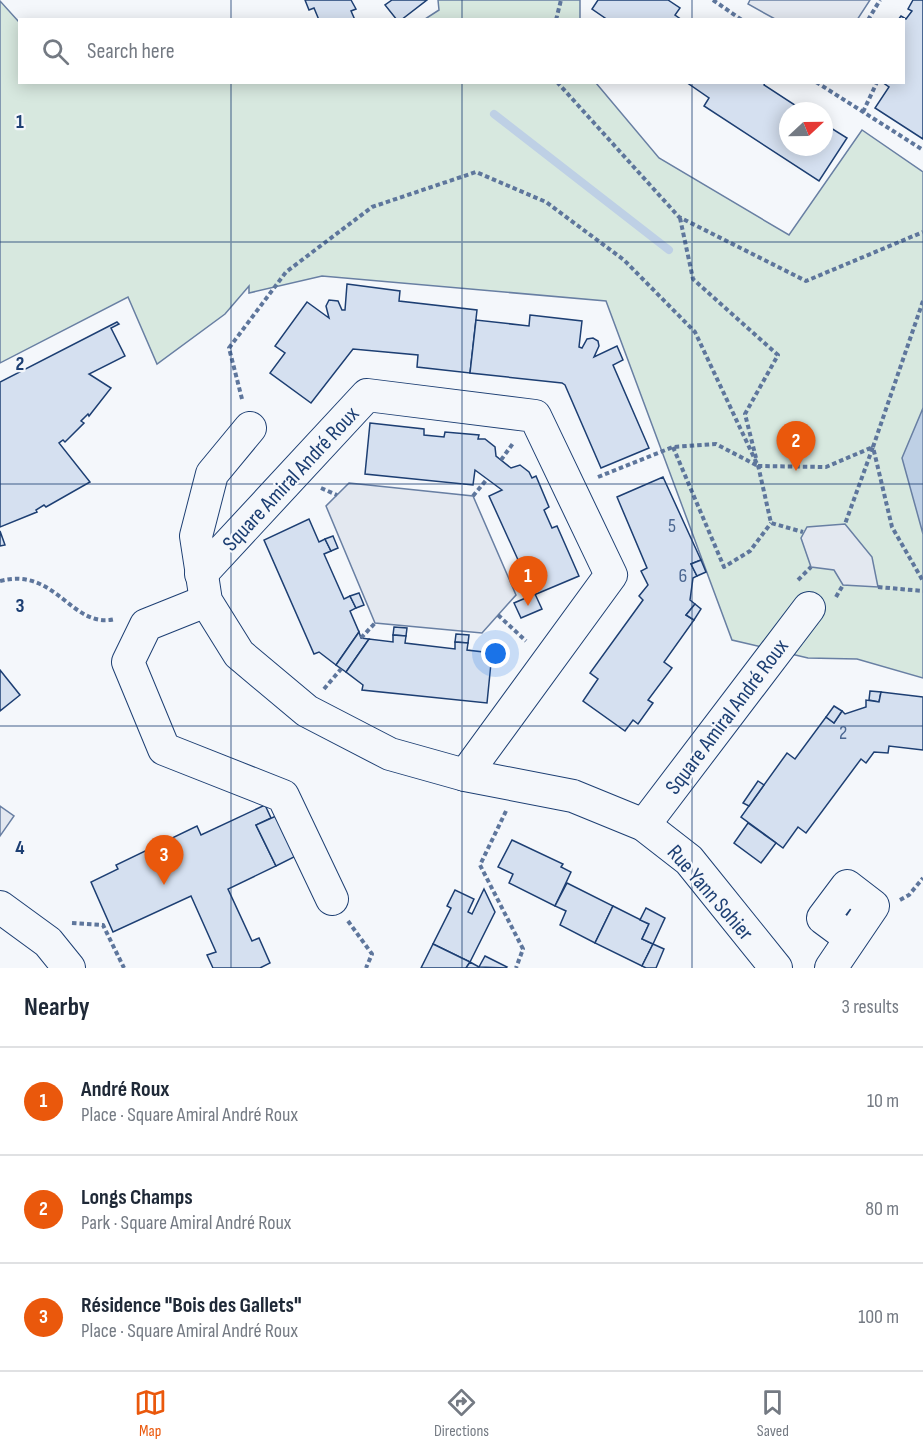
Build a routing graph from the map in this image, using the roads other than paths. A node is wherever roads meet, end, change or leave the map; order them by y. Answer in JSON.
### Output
{"nodes":[{"id":1,"x":250,"y":428,"type":"road end"},
{"id":2,"x":203,"y":587,"type":"junction"},
{"id":3,"x":813,"y":596,"type":"road end"},
{"id":4,"x":465,"y":775,"type":"junction"},
{"id":5,"x":573,"y":796,"type":"joint"},
{"id":6,"x":644,"y":825,"type":"junction"},
{"id":7,"x":332,"y":898,"type":"road end"},
{"id":8,"x":0,"y":907,"type":"edge"},
{"id":9,"x":850,"y":938,"type":"dead end"},
{"id":10,"x":69,"y":968,"type":"edge"},
{"id":11,"x":776,"y":968,"type":"edge"},
{"id":12,"x":831,"y":968,"type":"edge"}],
"edges":[{"from":1,"to":2,"type":"street","name":"Square Amiral André Roux"},
{"from":2,"to":4,"type":"street","name":"Square Amiral André Roux"},
{"from":2,"to":4,"type":"street","name":"Square Amiral André Roux"},
{"from":2,"to":7,"type":"street"},
{"from":3,"to":6,"type":"street","name":"Square Amiral André Roux"},
{"from":4,"to":5,"type":"street","name":"Square Amiral André Roux"},
{"from":5,"to":6,"type":"street","name":"Rue Yann Sohier"},
{"from":6,"to":11,"type":"street","name":"Rue Yann Sohier"},
{"from":8,"to":10,"type":"street"},
{"from":9,"to":12,"type":"street"}]}
